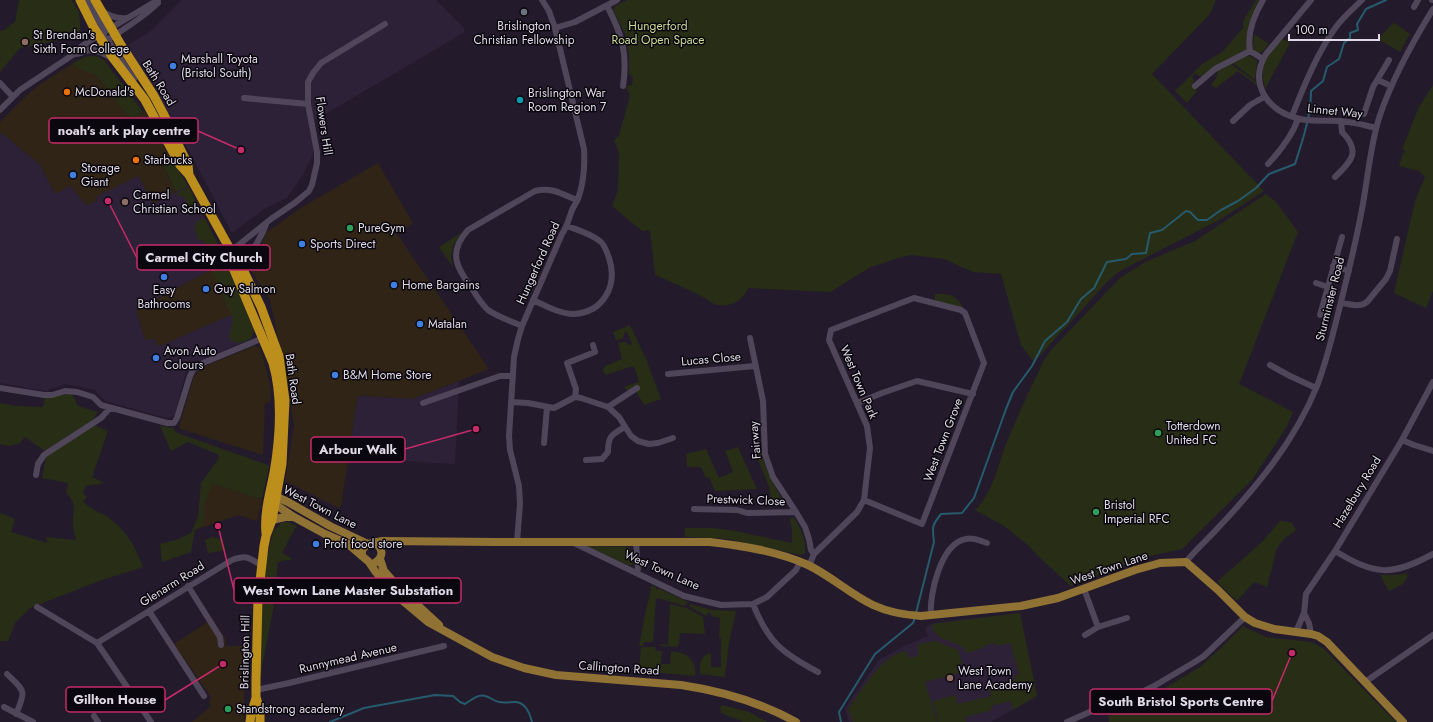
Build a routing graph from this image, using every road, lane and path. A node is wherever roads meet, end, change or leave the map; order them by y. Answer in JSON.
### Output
{"nodes":[{"id":1,"x":80,"y":0,"type":"edge"},
{"id":2,"x":88,"y":0,"type":"edge"},
{"id":3,"x":95,"y":0,"type":"edge"},
{"id":4,"x":158,"y":0,"type":"edge"},
{"id":5,"x":161,"y":0,"type":"edge"},
{"id":6,"x":542,"y":0,"type":"edge"},
{"id":7,"x":617,"y":0,"type":"edge"},
{"id":8,"x":1263,"y":0,"type":"edge"},
{"id":9,"x":1312,"y":0,"type":"edge"},
{"id":10,"x":1362,"y":0,"type":"edge"},
{"id":11,"x":1418,"y":0,"type":"edge"},
{"id":12,"x":607,"y":6,"type":"junction"},
{"id":13,"x":1414,"y":7,"type":"dead end"},
{"id":14,"x":100,"y":10,"type":"junction"},
{"id":15,"x":1433,"y":10,"type":"edge"},
{"id":16,"x":129,"y":17,"type":"junction"},
{"id":17,"x":92,"y":24,"type":"junction"},
{"id":18,"x":385,"y":24,"type":"dead end"},
{"id":19,"x":555,"y":28,"type":"junction"},
{"id":20,"x":106,"y":35,"type":"junction"},
{"id":21,"x":88,"y":42,"type":"junction"},
{"id":22,"x":88,"y":50,"type":"junction"},
{"id":23,"x":1250,"y":51,"type":"junction"},
{"id":24,"x":74,"y":54,"type":"junction"},
{"id":25,"x":113,"y":58,"type":"junction"},
{"id":26,"x":1263,"y":59,"type":"junction"},
{"id":27,"x":1389,"y":60,"type":"dead end"},
{"id":28,"x":1378,"y":80,"type":"junction"},
{"id":29,"x":0,"y":83,"type":"edge"},
{"id":30,"x":623,"y":86,"type":"dead end"},
{"id":31,"x":1195,"y":86,"type":"dead end"},
{"id":32,"x":1392,"y":86,"type":"junction"},
{"id":33,"x":1264,"y":96,"type":"junction"},
{"id":34,"x":13,"y":97,"type":"junction"},
{"id":35,"x":244,"y":98,"type":"dead end"},
{"id":36,"x":145,"y":100,"type":"junction"},
{"id":37,"x":308,"y":104,"type":"junction"},
{"id":38,"x":0,"y":110,"type":"edge"},
{"id":39,"x":1364,"y":114,"type":"dead end"},
{"id":40,"x":1298,"y":118,"type":"junction"},
{"id":41,"x":1233,"y":121,"type":"dead end"},
{"id":42,"x":1341,"y":121,"type":"junction"},
{"id":43,"x":1376,"y":128,"type":"junction"},
{"id":44,"x":1268,"y":164,"type":"dead end"},
{"id":45,"x":189,"y":175,"type":"junction"},
{"id":46,"x":1336,"y":177,"type":"dead end"},
{"id":47,"x":577,"y":200,"type":"junction"},
{"id":48,"x":266,"y":224,"type":"junction"},
{"id":49,"x":567,"y":226,"type":"junction"},
{"id":50,"x":1342,"y":237,"type":"dead end"},
{"id":51,"x":1397,"y":239,"type":"dead end"},
{"id":52,"x":231,"y":251,"type":"junction"},
{"id":53,"x":1333,"y":266,"type":"junction"},
{"id":54,"x":243,"y":268,"type":"junction"},
{"id":55,"x":1349,"y":271,"type":"junction"},
{"id":56,"x":1316,"y":283,"type":"dead end"},
{"id":57,"x":1328,"y":287,"type":"junction"},
{"id":58,"x":534,"y":300,"type":"junction"},
{"id":59,"x":1341,"y":302,"type":"junction"},
{"id":60,"x":1320,"y":315,"type":"dead end"},
{"id":61,"x":522,"y":326,"type":"junction"},
{"id":62,"x":831,"y":330,"type":"joint"},
{"id":63,"x":263,"y":338,"type":"junction"},
{"id":64,"x":750,"y":338,"type":"dead end"},
{"id":65,"x":593,"y":345,"type":"dead end"},
{"id":66,"x":1270,"y":365,"type":"dead end"},
{"id":67,"x":755,"y":366,"type":"junction"},
{"id":68,"x":668,"y":374,"type":"dead end"},
{"id":69,"x":513,"y":376,"type":"junction"},
{"id":70,"x":1433,"y":382,"type":"edge"},
{"id":71,"x":0,"y":388,"type":"edge"},
{"id":72,"x":637,"y":388,"type":"dead end"},
{"id":73,"x":1316,"y":388,"type":"junction"},
{"id":74,"x":973,"y":394,"type":"junction"},
{"id":75,"x":575,"y":398,"type":"junction"},
{"id":76,"x":511,"y":402,"type":"junction"},
{"id":77,"x":423,"y":403,"type":"dead end"},
{"id":78,"x":858,"y":403,"type":"junction"},
{"id":79,"x":547,"y":407,"type":"junction"},
{"id":80,"x":608,"y":407,"type":"junction"},
{"id":81,"x":110,"y":408,"type":"junction"},
{"id":82,"x":625,"y":427,"type":"junction"},
{"id":83,"x":673,"y":438,"type":"dead end"},
{"id":84,"x":1402,"y":440,"type":"junction"},
{"id":85,"x":544,"y":443,"type":"dead end"},
{"id":86,"x":1433,"y":451,"type":"edge"},
{"id":87,"x":586,"y":460,"type":"dead end"},
{"id":88,"x":36,"y":475,"type":"dead end"},
{"id":89,"x":274,"y":500,"type":"junction"},
{"id":90,"x":864,"y":500,"type":"junction"},
{"id":91,"x":694,"y":509,"type":"dead end"},
{"id":92,"x":796,"y":512,"type":"junction"},
{"id":93,"x":294,"y":517,"type":"junction"},
{"id":94,"x":272,"y":520,"type":"junction"},
{"id":95,"x":266,"y":536,"type":"junction"},
{"id":96,"x":399,"y":541,"type":"junction"},
{"id":97,"x":517,"y":542,"type":"junction"},
{"id":98,"x":573,"y":542,"type":"junction"},
{"id":99,"x":636,"y":542,"type":"junction"},
{"id":100,"x":371,"y":543,"type":"junction"},
{"id":101,"x":987,"y":543,"type":"dead end"},
{"id":102,"x":1335,"y":551,"type":"junction"},
{"id":103,"x":814,"y":554,"type":"junction"},
{"id":104,"x":1433,"y":554,"type":"edge"},
{"id":105,"x":362,"y":556,"type":"junction"},
{"id":106,"x":381,"y":556,"type":"junction"},
{"id":107,"x":369,"y":562,"type":"junction"},
{"id":108,"x":800,"y":562,"type":"junction"},
{"id":109,"x":1186,"y":562,"type":"junction"},
{"id":110,"x":261,"y":565,"type":"junction"},
{"id":111,"x":809,"y":566,"type":"junction"},
{"id":112,"x":637,"y":573,"type":"junction"},
{"id":113,"x":188,"y":586,"type":"junction"},
{"id":114,"x":1084,"y":589,"type":"junction"},
{"id":115,"x":753,"y":604,"type":"junction"},
{"id":116,"x":37,"y":607,"type":"dead end"},
{"id":117,"x":149,"y":611,"type":"junction"},
{"id":118,"x":1304,"y":613,"type":"junction"},
{"id":119,"x":931,"y":616,"type":"junction"},
{"id":120,"x":1245,"y":617,"type":"junction"},
{"id":121,"x":1127,"y":618,"type":"dead end"},
{"id":122,"x":1098,"y":627,"type":"junction"},
{"id":123,"x":442,"y":629,"type":"junction"},
{"id":124,"x":1296,"y":632,"type":"junction"},
{"id":125,"x":1311,"y":634,"type":"junction"},
{"id":126,"x":1085,"y":635,"type":"dead end"},
{"id":127,"x":1433,"y":635,"type":"edge"},
{"id":128,"x":97,"y":643,"type":"junction"},
{"id":129,"x":221,"y":645,"type":"dead end"},
{"id":130,"x":444,"y":646,"type":"dead end"},
{"id":131,"x":818,"y":672,"type":"dead end"},
{"id":132,"x":7,"y":674,"type":"dead end"},
{"id":133,"x":1364,"y":682,"type":"junction"},
{"id":134,"x":256,"y":694,"type":"junction"},
{"id":135,"x":204,"y":696,"type":"dead end"},
{"id":136,"x":4,"y":707,"type":"dead end"},
{"id":137,"x":16,"y":714,"type":"junction"},
{"id":138,"x":1084,"y":714,"type":"junction"},
{"id":139,"x":94,"y":716,"type":"dead end"},
{"id":140,"x":33,"y":722,"type":"edge"},
{"id":141,"x":98,"y":722,"type":"edge"},
{"id":142,"x":151,"y":722,"type":"edge"},
{"id":143,"x":250,"y":722,"type":"edge"},
{"id":144,"x":260,"y":722,"type":"edge"},
{"id":145,"x":796,"y":722,"type":"edge"},
{"id":146,"x":1067,"y":722,"type":"edge"},
{"id":147,"x":1087,"y":722,"type":"edge"},
{"id":148,"x":1403,"y":722,"type":"edge"}],
"edges":[{"from":1,"to":17,"type":"highway","name":"Bath Road"},
{"from":2,"to":20,"type":"street","name":"Bath Road"},
{"from":3,"to":14,"type":"highway","name":"Bath Road"},
{"from":4,"to":16,"type":"street"},
{"from":5,"to":20,"type":"street"},
{"from":6,"to":19,"type":"street","name":"Hungerford Road"},
{"from":7,"to":12,"type":"street"},
{"from":8,"to":23,"type":"street"},
{"from":9,"to":26,"type":"street"},
{"from":10,"to":40,"type":"street"},
{"from":11,"to":13,"type":"street"},
{"from":12,"to":19,"type":"street"},
{"from":12,"to":30,"type":"street"},
{"from":14,"to":16,"type":"street"},
{"from":14,"to":20,"type":"highway","name":"Bath Road"},
{"from":15,"to":32,"type":"street","name":"Sturminster Road"},
{"from":16,"to":20,"type":"street"},
{"from":17,"to":20,"type":"highway","name":"Bath Road"},
{"from":17,"to":21,"type":"street"},
{"from":18,"to":37,"type":"street","name":"Flowers Hill"},
{"from":19,"to":47,"type":"street","name":"Hungerford Road"},
{"from":20,"to":21,"type":"street"},
{"from":20,"to":22,"type":"street"},
{"from":20,"to":25,"type":"highway","name":"Bath Road"},
{"from":20,"to":36,"type":"street","name":"Bath Road"},
{"from":20,"to":45,"type":"highway","name":"Bath Road"},
{"from":21,"to":24,"type":"street"},
{"from":22,"to":24,"type":"street"},
{"from":22,"to":25,"type":"street"},
{"from":23,"to":26,"type":"street"},
{"from":23,"to":31,"type":"street"},
{"from":24,"to":34,"type":"street"},
{"from":25,"to":36,"type":"highway","name":"Bath Road"},
{"from":26,"to":33,"type":"street"},
{"from":27,"to":28,"type":"street"},
{"from":28,"to":32,"type":"street"},
{"from":28,"to":39,"type":"street"},
{"from":29,"to":34,"type":"street"},
{"from":32,"to":43,"type":"street","name":"Sturminster Road"},
{"from":33,"to":40,"type":"street"},
{"from":33,"to":41,"type":"street"},
{"from":34,"to":38,"type":"street"},
{"from":35,"to":37,"type":"street"},
{"from":36,"to":45,"type":"highway","name":"Bath Road"},
{"from":37,"to":48,"type":"street","name":"Flowers Hill"},
{"from":40,"to":42,"type":"street","name":"Linnet Way"},
{"from":40,"to":44,"type":"street"},
{"from":42,"to":43,"type":"street","name":"Linnet Way"},
{"from":42,"to":46,"type":"street"},
{"from":43,"to":55,"type":"street","name":"Sturminster Road"},
{"from":45,"to":52,"type":"highway","name":"Bath Road"},
{"from":47,"to":49,"type":"street","name":"Hungerford Road"},
{"from":47,"to":61,"type":"street"},
{"from":48,"to":52,"type":"street","name":"Flowers Hill"},
{"from":48,"to":54,"type":"street","name":"Flowers Hill"},
{"from":49,"to":58,"type":"street","name":"Hungerford Road"},
{"from":49,"to":58,"type":"street"},
{"from":50,"to":53,"type":"street"},
{"from":51,"to":59,"type":"street"},
{"from":52,"to":54,"type":"highway","name":"Bath Road"},
{"from":52,"to":63,"type":"highway","name":"Bath Road"},
{"from":53,"to":55,"type":"street"},
{"from":53,"to":57,"type":"street"},
{"from":54,"to":89,"type":"highway","name":"Bath Road"},
{"from":55,"to":59,"type":"street","name":"Sturminster Road"},
{"from":56,"to":57,"type":"street"},
{"from":57,"to":60,"type":"street"},
{"from":58,"to":61,"type":"street","name":"Hungerford Road"},
{"from":59,"to":73,"type":"street","name":"Sturminster Road"},
{"from":61,"to":69,"type":"street","name":"Hungerford Road"},
{"from":62,"to":74,"type":"street","name":"West Town Grove"},
{"from":62,"to":78,"type":"street","name":"West Town Park"},
{"from":63,"to":81,"type":"street"},
{"from":63,"to":89,"type":"highway","name":"Bath Road"},
{"from":64,"to":67,"type":"street","name":"Fairway"},
{"from":65,"to":75,"type":"street"},
{"from":66,"to":73,"type":"street"},
{"from":67,"to":68,"type":"street","name":"Lucas Close"},
{"from":67,"to":92,"type":"street","name":"Fairway"},
{"from":69,"to":76,"type":"street","name":"Hungerford Road"},
{"from":69,"to":77,"type":"street"},
{"from":70,"to":84,"type":"street","name":"Hazelbury Road"},
{"from":71,"to":81,"type":"street"},
{"from":72,"to":80,"type":"street"},
{"from":73,"to":109,"type":"street","name":"Sturminster Road"},
{"from":74,"to":78,"type":"street"},
{"from":74,"to":90,"type":"street","name":"West Town Grove"},
{"from":75,"to":79,"type":"street"},
{"from":75,"to":80,"type":"street"},
{"from":76,"to":79,"type":"street"},
{"from":76,"to":97,"type":"street","name":"Hungerford Road"},
{"from":78,"to":90,"type":"street","name":"West Town Park"},
{"from":79,"to":85,"type":"street"},
{"from":80,"to":82,"type":"street"},
{"from":81,"to":88,"type":"street"},
{"from":82,"to":83,"type":"street"},
{"from":82,"to":87,"type":"street"},
{"from":84,"to":86,"type":"street"},
{"from":84,"to":102,"type":"street","name":"Hazelbury Road"},
{"from":89,"to":93,"type":"main road","name":"West Town Lane"},
{"from":89,"to":94,"type":"highway","name":"Brislington Hill"},
{"from":89,"to":95,"type":"highway","name":"Brislington Hill"},
{"from":89,"to":100,"type":"main road","name":"West Town Lane"},
{"from":90,"to":103,"type":"street","name":"West Town Park"},
{"from":91,"to":92,"type":"street","name":"Prestwick Close"},
{"from":92,"to":103,"type":"street","name":"Fairway"},
{"from":93,"to":94,"type":"main road","name":"West Town Lane"},
{"from":93,"to":105,"type":"main road","name":"West Town Lane"},
{"from":94,"to":95,"type":"highway","name":"Brislington Hill"},
{"from":95,"to":110,"type":"highway","name":"Brislington Hill"},
{"from":96,"to":97,"type":"main road","name":"West Town Lane"},
{"from":96,"to":100,"type":"main road","name":"West Town Lane"},
{"from":96,"to":106,"type":"main road"},
{"from":97,"to":98,"type":"main road","name":"West Town Lane"},
{"from":98,"to":99,"type":"main road","name":"West Town Lane"},
{"from":98,"to":112,"type":"street","name":"West Town Lane"},
{"from":99,"to":108,"type":"main road","name":"West Town Lane"},
{"from":99,"to":112,"type":"street"},
{"from":100,"to":105,"type":"main road"},
{"from":100,"to":106,"type":"main road"},
{"from":101,"to":119,"type":"street"},
{"from":102,"to":104,"type":"street"},
{"from":102,"to":118,"type":"street","name":"Hazelbury Road"},
{"from":103,"to":111,"type":"street","name":"West Town Park"},
{"from":105,"to":107,"type":"main road"},
{"from":106,"to":107,"type":"main road"},
{"from":106,"to":123,"type":"main road"},
{"from":107,"to":123,"type":"main road","name":"Callington Road"},
{"from":108,"to":111,"type":"main road","name":"West Town Lane"},
{"from":108,"to":115,"type":"street","name":"West Town Lane"},
{"from":109,"to":114,"type":"main road","name":"West Town Lane"},
{"from":109,"to":120,"type":"main road"},
{"from":110,"to":113,"type":"street","name":"Glenarm Road"},
{"from":110,"to":134,"type":"highway","name":"Brislington Hill"},
{"from":111,"to":119,"type":"main road","name":"West Town Lane"},
{"from":112,"to":115,"type":"street","name":"West Town Lane"},
{"from":113,"to":117,"type":"street","name":"Glenarm Road"},
{"from":113,"to":129,"type":"street"},
{"from":114,"to":119,"type":"main road","name":"West Town Lane"},
{"from":114,"to":122,"type":"street"},
{"from":115,"to":131,"type":"street"},
{"from":116,"to":128,"type":"street"},
{"from":117,"to":128,"type":"street","name":"Glenarm Road"},
{"from":117,"to":135,"type":"street"},
{"from":118,"to":124,"type":"street","name":"Hazelbury Road"},
{"from":118,"to":125,"type":"street","name":"Hazelbury Road"},
{"from":120,"to":124,"type":"main road"},
{"from":120,"to":138,"type":"street"},
{"from":121,"to":122,"type":"street"},
{"from":122,"to":126,"type":"street"},
{"from":123,"to":145,"type":"main road","name":"Callington Road"},
{"from":124,"to":125,"type":"main road"},
{"from":125,"to":133,"type":"main road"},
{"from":127,"to":133,"type":"street"},
{"from":128,"to":142,"type":"street"},
{"from":130,"to":134,"type":"street","name":"Runnymead Avenue"},
{"from":132,"to":137,"type":"street"},
{"from":133,"to":148,"type":"main road"},
{"from":134,"to":143,"type":"highway","name":"Brislington Hill"},
{"from":134,"to":144,"type":"highway","name":"Brislington Hill"},
{"from":136,"to":137,"type":"street"},
{"from":137,"to":140,"type":"street"},
{"from":138,"to":146,"type":"street"},
{"from":138,"to":147,"type":"street"},
{"from":139,"to":141,"type":"street"}]}
